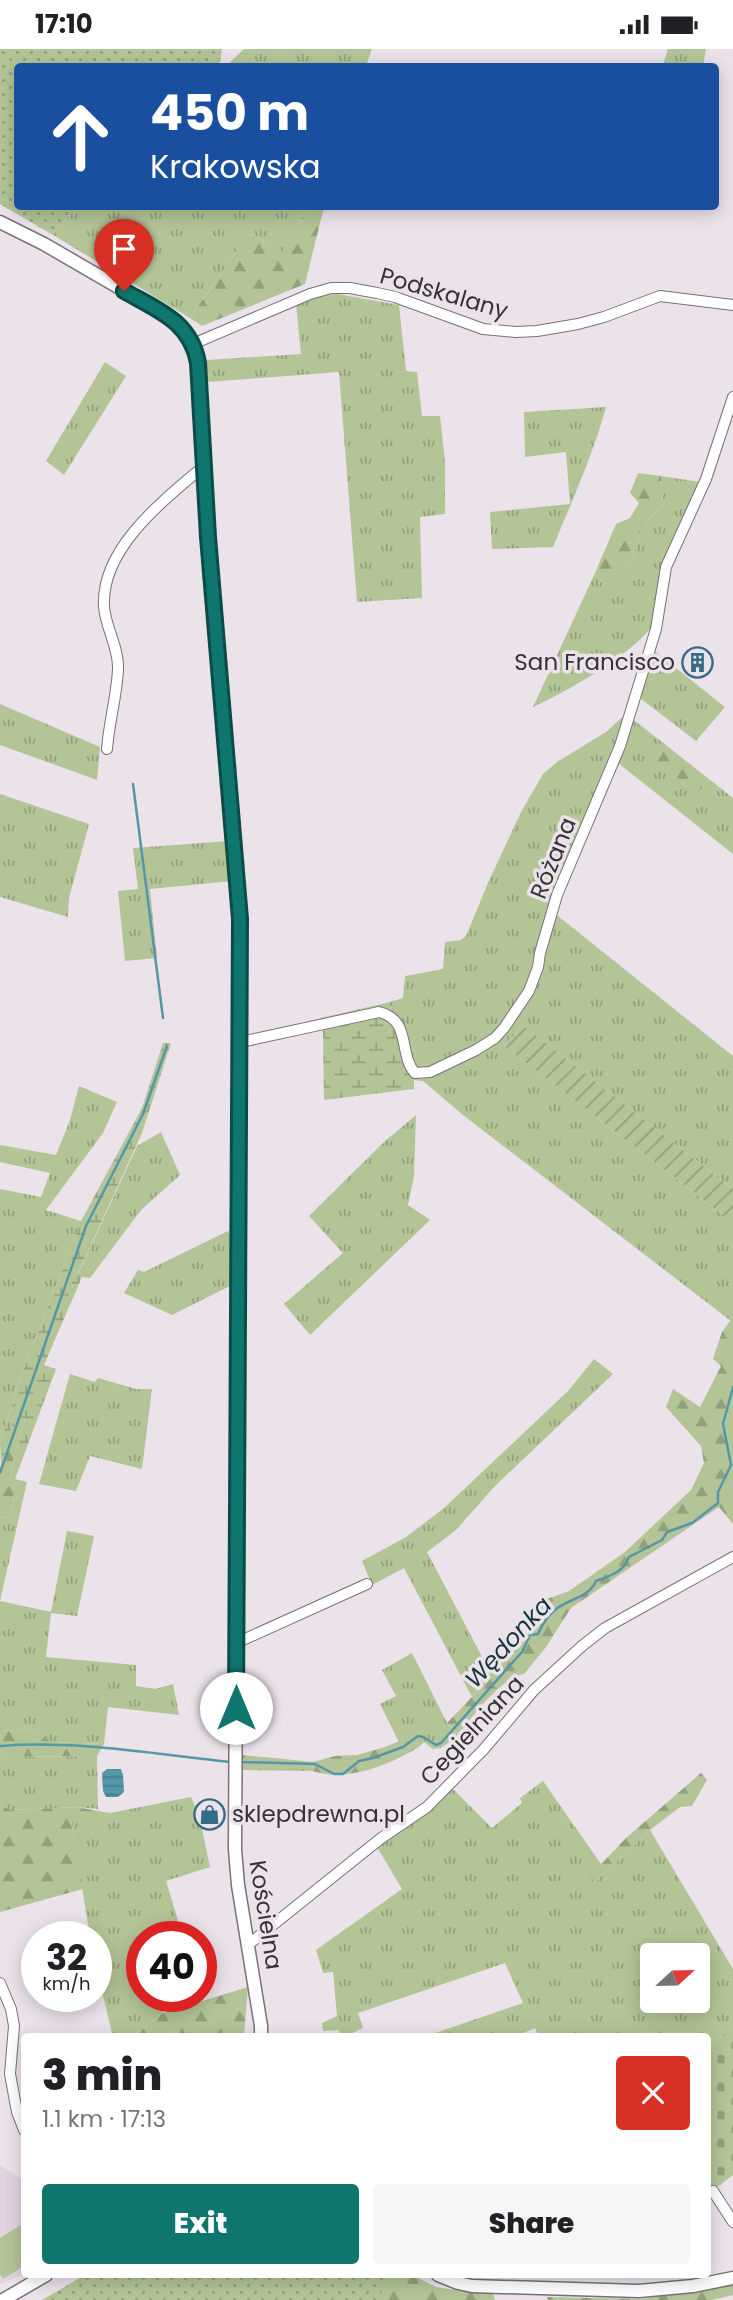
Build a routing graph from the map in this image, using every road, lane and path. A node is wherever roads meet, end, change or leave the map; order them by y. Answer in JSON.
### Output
{"nodes":[{"id":1,"x":0,"y":222,"type":"edge"},
{"id":2,"x":733,"y":305,"type":"edge"},
{"id":3,"x":192,"y":344,"type":"junction"},
{"id":4,"x":733,"y":397,"type":"edge"},
{"id":5,"x":204,"y":467,"type":"junction"},
{"id":6,"x":107,"y":749,"type":"dead end"},
{"id":7,"x":241,"y":1042,"type":"junction"},
{"id":8,"x":733,"y":1557,"type":"edge"},
{"id":9,"x":367,"y":1584,"type":"dead end"},
{"id":10,"x":236,"y":1643,"type":"junction"},
{"id":11,"x":249,"y":1944,"type":"junction"},
{"id":12,"x":0,"y":1983,"type":"edge"},
{"id":13,"x":261,"y":2033,"type":"edge"},
{"id":14,"x":21,"y":2122,"type":"edge"},
{"id":15,"x":713,"y":2190,"type":"dead end"},
{"id":16,"x":733,"y":2222,"type":"edge"},
{"id":17,"x":41,"y":2278,"type":"edge"},
{"id":18,"x":446,"y":2278,"type":"edge"},
{"id":19,"x":733,"y":2278,"type":"edge"},
{"id":20,"x":3,"y":2300,"type":"edge"}],
"edges":[{"from":1,"to":3,"type":"street"},
{"from":2,"to":3,"type":"street","name":"Podskalany"},
{"from":3,"to":5,"type":"street","name":"Kościelna"},
{"from":4,"to":7,"type":"street","name":"Różana"},
{"from":5,"to":6,"type":"street"},
{"from":5,"to":7,"type":"street","name":"Kościelna"},
{"from":7,"to":10,"type":"street","name":"Kościelna"},
{"from":8,"to":11,"type":"street","name":"Cegielniana"},
{"from":9,"to":10,"type":"street"},
{"from":10,"to":11,"type":"street","name":"Kościelna"},
{"from":11,"to":13,"type":"street","name":"Kościelna"},
{"from":12,"to":14,"type":"street"},
{"from":15,"to":16,"type":"street"},
{"from":17,"to":20,"type":"street"},
{"from":18,"to":19,"type":"street"}]}
